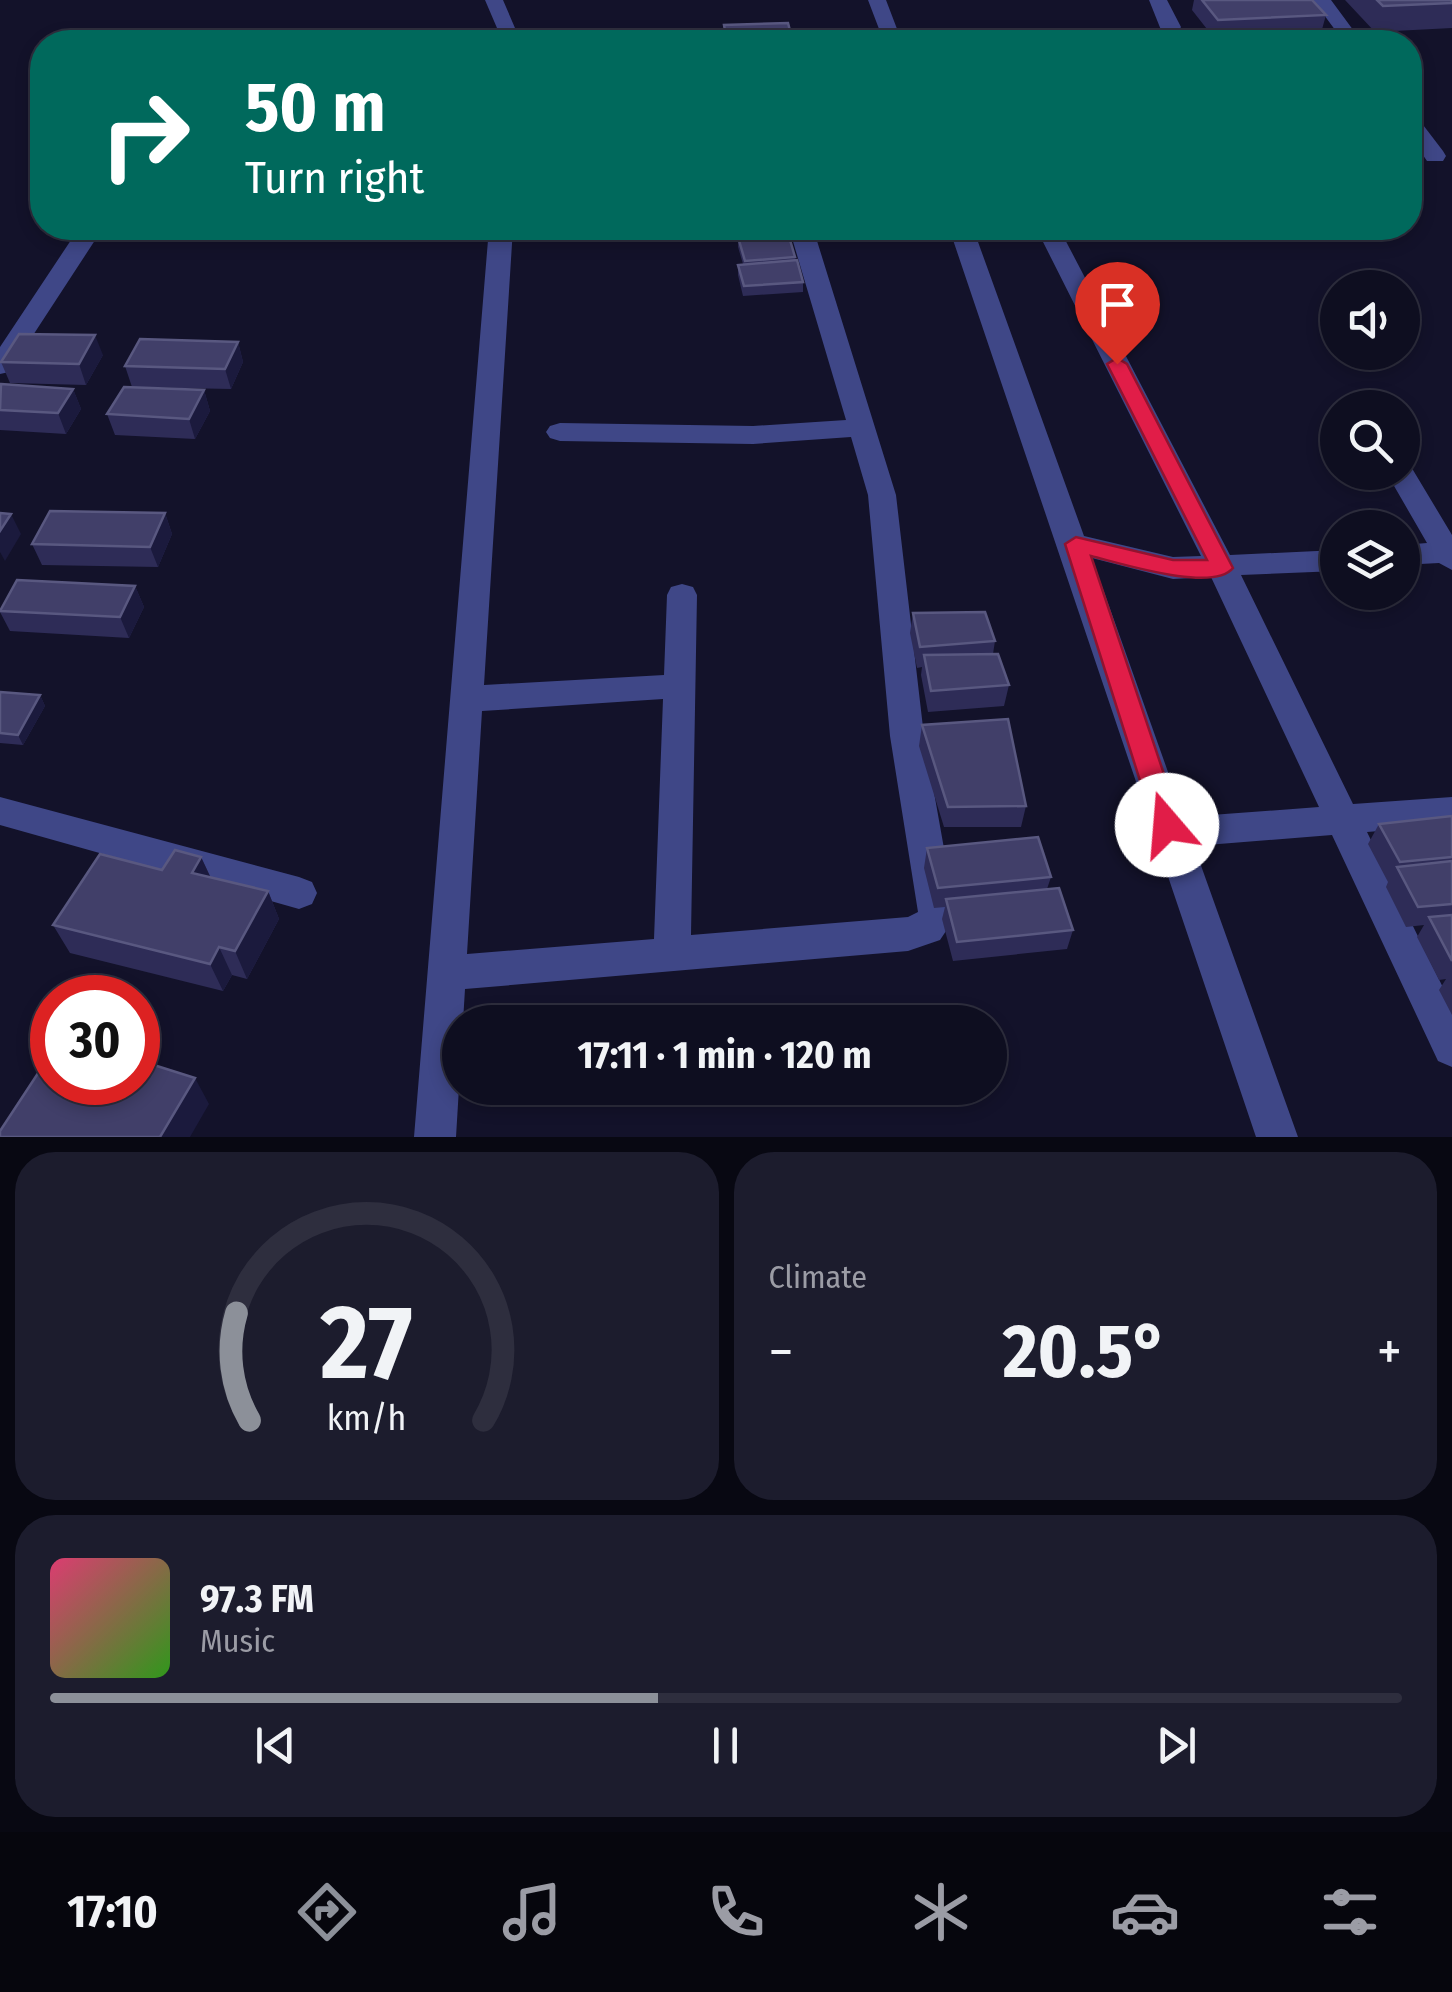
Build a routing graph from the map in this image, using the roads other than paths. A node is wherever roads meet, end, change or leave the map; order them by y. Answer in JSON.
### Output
{"nodes":[{"id":1,"x":494,"y":0,"type":"edge"},
{"id":2,"x":877,"y":0,"type":"edge"},
{"id":3,"x":1158,"y":0,"type":"edge"},
{"id":4,"x":1322,"y":0,"type":"edge"},
{"id":5,"x":507,"y":30,"type":"edge"},
{"id":6,"x":888,"y":30,"type":"edge"},
{"id":7,"x":1170,"y":30,"type":"edge"},
{"id":8,"x":1344,"y":30,"type":"edge"},
{"id":9,"x":1422,"y":133,"type":"edge"},
{"id":10,"x":1444,"y":156,"type":"edge"},
{"id":11,"x":83,"y":240,"type":"edge"},
{"id":12,"x":501,"y":240,"type":"edge"},
{"id":13,"x":805,"y":240,"type":"edge"},
{"id":14,"x":965,"y":240,"type":"edge"},
{"id":15,"x":1054,"y":240,"type":"edge"},
{"id":16,"x":0,"y":366,"type":"edge"},
{"id":17,"x":862,"y":427,"type":"junction"},
{"id":18,"x":560,"y":432,"type":"dead end"},
{"id":19,"x":1411,"y":490,"type":"edge"},
{"id":20,"x":1076,"y":544,"type":"junction"},
{"id":21,"x":1420,"y":555,"type":"edge"},
{"id":22,"x":1450,"y":555,"type":"edge"},
{"id":23,"x":1320,"y":561,"type":"edge"},
{"id":24,"x":1222,"y":568,"type":"junction"},
{"id":25,"x":682,"y":595,"type":"dead end"},
{"id":26,"x":680,"y":686,"type":"junction"},
{"id":27,"x":467,"y":699,"type":"junction"},
{"id":28,"x":0,"y":812,"type":"edge"},
{"id":29,"x":1452,"y":812,"type":"edge"},
{"id":30,"x":1344,"y":820,"type":"junction"},
{"id":31,"x":1170,"y":833,"type":"junction"},
{"id":32,"x":299,"y":894,"type":"dead end"},
{"id":33,"x":672,"y":954,"type":"junction"},
{"id":34,"x":447,"y":973,"type":"junction"},
{"id":35,"x":1452,"y":1048,"type":"edge"},
{"id":36,"x":435,"y":1137,"type":"edge"},
{"id":37,"x":1277,"y":1137,"type":"edge"}],
"edges":[{"from":1,"to":5,"type":"street"},
{"from":2,"to":6,"type":"street"},
{"from":3,"to":7,"type":"street"},
{"from":4,"to":8,"type":"street"},
{"from":9,"to":10,"type":"street"},
{"from":11,"to":16,"type":"street"},
{"from":12,"to":27,"type":"street"},
{"from":13,"to":17,"type":"street"},
{"from":14,"to":20,"type":"street"},
{"from":15,"to":24,"type":"street"},
{"from":17,"to":18,"type":"street"},
{"from":17,"to":33,"type":"street"},
{"from":19,"to":22,"type":"street"},
{"from":20,"to":24,"type":"street"},
{"from":20,"to":31,"type":"street"},
{"from":21,"to":22,"type":"street"},
{"from":23,"to":24,"type":"street"},
{"from":24,"to":30,"type":"street"},
{"from":25,"to":26,"type":"street"},
{"from":26,"to":27,"type":"street"},
{"from":26,"to":33,"type":"street"},
{"from":27,"to":34,"type":"street"},
{"from":28,"to":32,"type":"street"},
{"from":29,"to":30,"type":"street"},
{"from":30,"to":31,"type":"street"},
{"from":30,"to":35,"type":"street"},
{"from":31,"to":37,"type":"street"},
{"from":33,"to":34,"type":"street"},
{"from":34,"to":36,"type":"street"}]}
